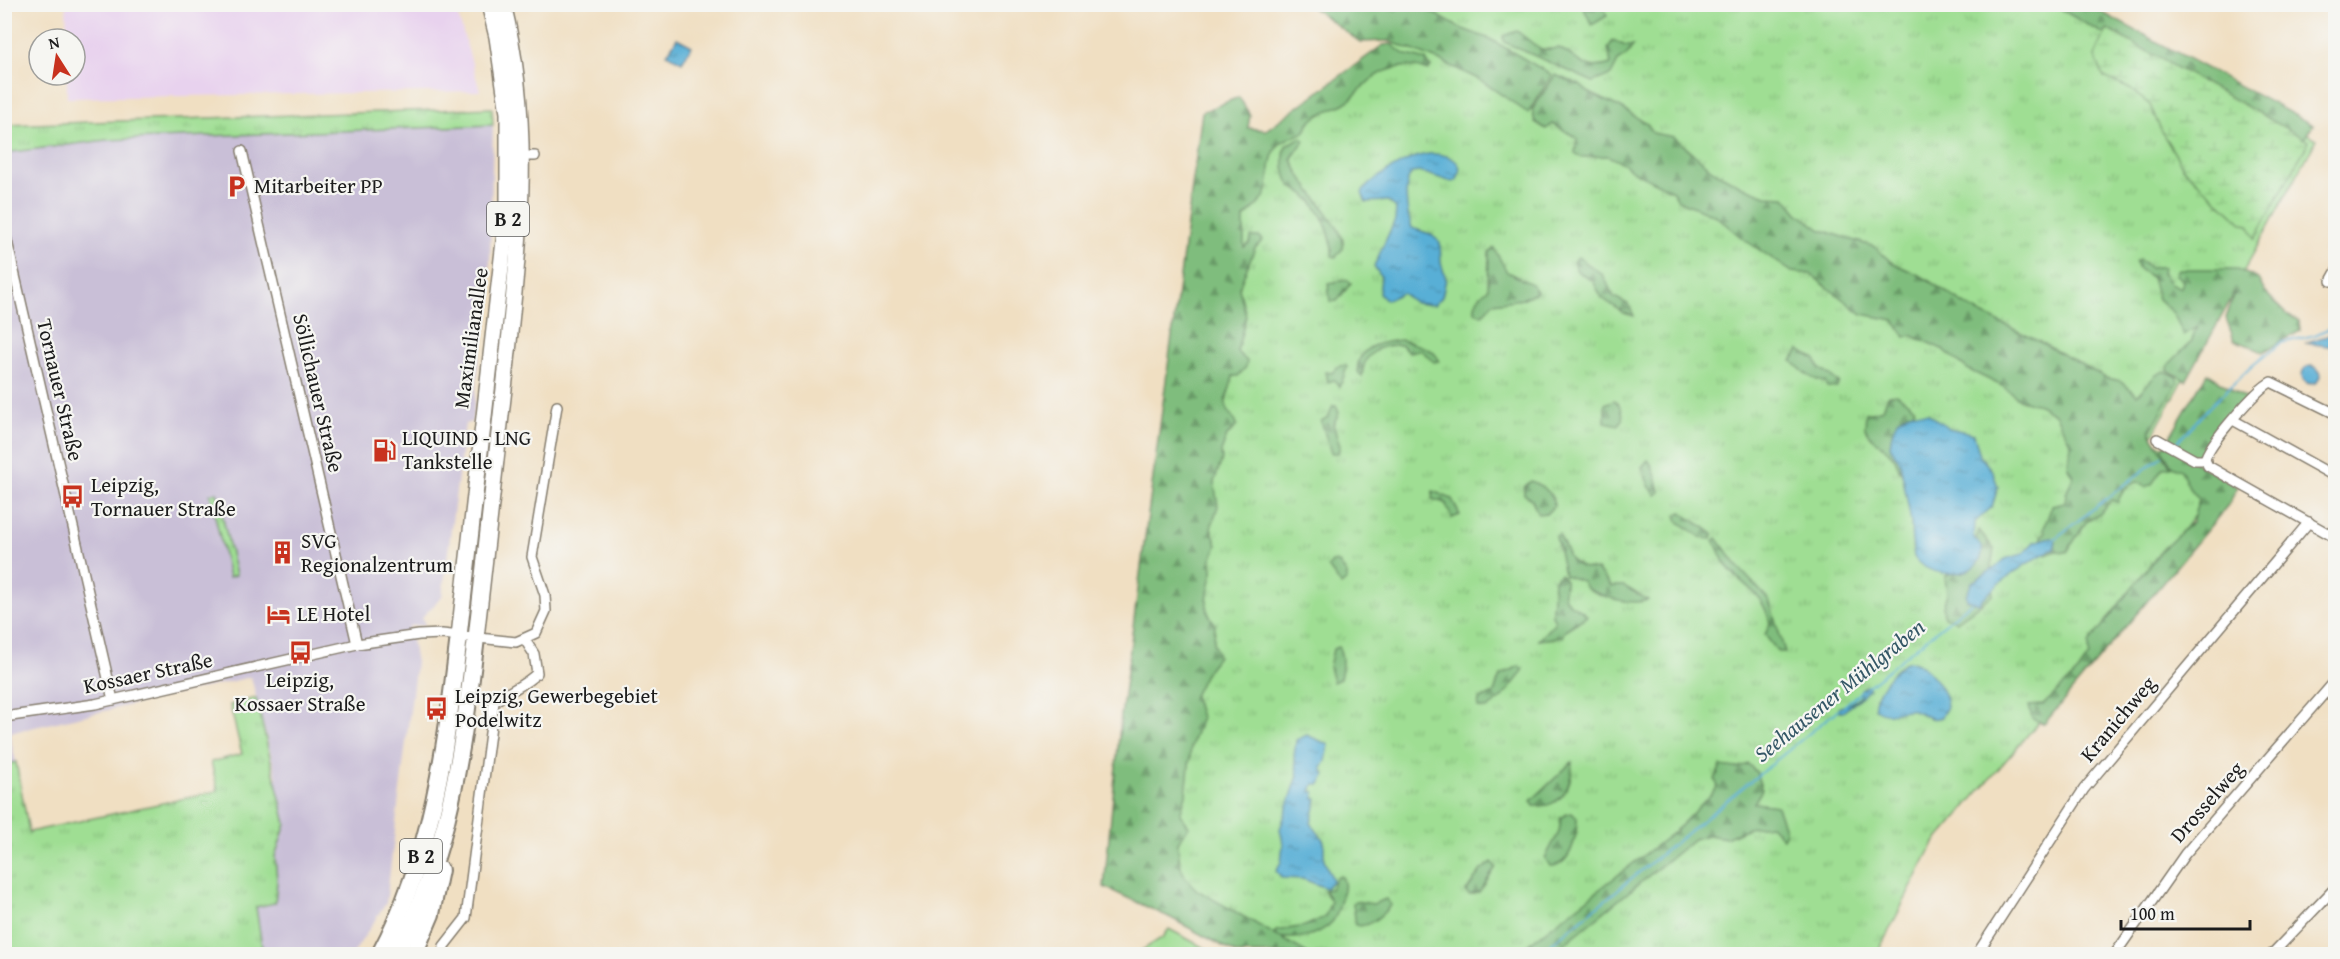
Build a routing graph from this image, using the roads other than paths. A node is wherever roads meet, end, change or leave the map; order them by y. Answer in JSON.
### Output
{"nodes":[{"id":1,"x":489,"y":4,"type":"edge"},
{"id":2,"x":503,"y":4,"type":"edge"},
{"id":3,"x":242,"y":152,"type":"dead end"},
{"id":4,"x":4,"y":228,"type":"edge"},
{"id":5,"x":2336,"y":272,"type":"edge"},
{"id":6,"x":2331,"y":281,"type":"dead end"},
{"id":7,"x":557,"y":406,"type":"dead end"},
{"id":8,"x":2336,"y":414,"type":"edge"},
{"id":9,"x":2233,"y":420,"type":"junction"},
{"id":10,"x":2157,"y":439,"type":"dead end"},
{"id":11,"x":2205,"y":460,"type":"junction"},
{"id":12,"x":2336,"y":477,"type":"edge"},
{"id":13,"x":2308,"y":522,"type":"junction"},
{"id":14,"x":2336,"y":538,"type":"edge"},
{"id":15,"x":459,"y":636,"type":"junction"},
{"id":16,"x":476,"y":638,"type":"junction"},
{"id":17,"x":525,"y":640,"type":"junction"},
{"id":18,"x":357,"y":644,"type":"junction"},
{"id":19,"x":2336,"y":680,"type":"edge"},
{"id":20,"x":113,"y":700,"type":"junction"},
{"id":21,"x":4,"y":717,"type":"edge"},
{"id":22,"x":440,"y":844,"type":"junction"},
{"id":23,"x":2336,"y":887,"type":"edge"},
{"id":24,"x":384,"y":953,"type":"edge"},
{"id":25,"x":414,"y":954,"type":"edge"},
{"id":26,"x":443,"y":954,"type":"edge"},
{"id":27,"x":1977,"y":954,"type":"edge"},
{"id":28,"x":2115,"y":954,"type":"edge"},
{"id":29,"x":2272,"y":954,"type":"edge"}],
"edges":[{"from":1,"to":15,"type":"main road","name":"Maximilianallee","number":"B 2"},
{"from":2,"to":16,"type":"main road","name":"Maximilianallee","number":"B 2"},
{"from":3,"to":18,"type":"street","name":"Söllichauer Straße"},
{"from":4,"to":20,"type":"street","name":"Tornauer Straße"},
{"from":5,"to":6,"type":"street"},
{"from":7,"to":17,"type":"street"},
{"from":8,"to":9,"type":"street"},
{"from":9,"to":11,"type":"street"},
{"from":9,"to":12,"type":"street"},
{"from":10,"to":11,"type":"street"},
{"from":11,"to":13,"type":"street"},
{"from":13,"to":14,"type":"street"},
{"from":13,"to":27,"type":"street","name":"Kranichweg"},
{"from":15,"to":16,"type":"street","name":"Kossaer Straße"},
{"from":15,"to":18,"type":"street","name":"Kossaer Straße"},
{"from":15,"to":24,"type":"highway","name":"Maximilianallee","number":"B 2"},
{"from":16,"to":17,"type":"street"},
{"from":16,"to":22,"type":"highway","name":"Maximilianallee","number":"B 2"},
{"from":17,"to":26,"type":"street"},
{"from":18,"to":20,"type":"street","name":"Kossaer Straße"},
{"from":19,"to":28,"type":"street","name":"Drosselweg"},
{"from":20,"to":21,"type":"street","name":"Kossaer Straße"},
{"from":22,"to":24,"type":"highway","name":"Maximilianallee","number":"B 2"},
{"from":22,"to":25,"type":"highway"},
{"from":23,"to":29,"type":"street"}]}
